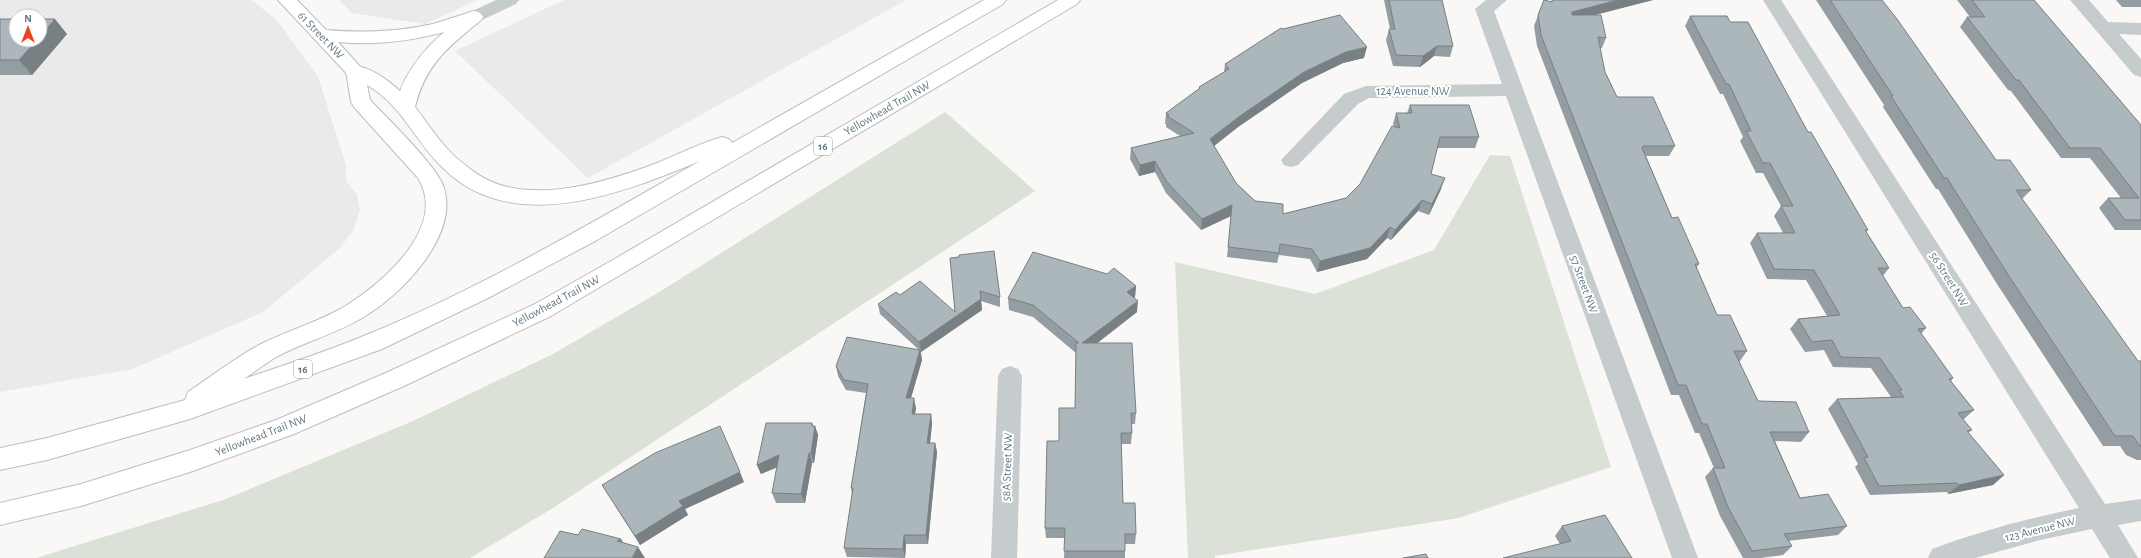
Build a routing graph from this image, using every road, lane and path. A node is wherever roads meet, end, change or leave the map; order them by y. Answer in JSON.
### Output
{"nodes":[{"id":1,"x":287,"y":0,"type":"edge"},
{"id":2,"x":510,"y":0,"type":"edge"},
{"id":3,"x":997,"y":0,"type":"edge"},
{"id":4,"x":1071,"y":0,"type":"edge"},
{"id":5,"x":1772,"y":0,"type":"edge"},
{"id":6,"x":2079,"y":0,"type":"edge"},
{"id":7,"x":1491,"y":4,"type":"edge"},
{"id":8,"x":474,"y":17,"type":"junction"},
{"id":9,"x":2104,"y":28,"type":"junction"},
{"id":10,"x":2141,"y":29,"type":"edge"},
{"id":11,"x":320,"y":36,"type":"junction"},
{"id":12,"x":355,"y":71,"type":"junction"},
{"id":13,"x":2141,"y":71,"type":"edge"},
{"id":14,"x":1513,"y":90,"type":"junction"},
{"id":15,"x":405,"y":109,"type":"junction"},
{"id":16,"x":792,"y":116,"type":"junction"},
{"id":17,"x":1291,"y":160,"type":"dead end"},
{"id":18,"x":1010,"y":376,"type":"dead end"},
{"id":19,"x":173,"y":414,"type":"junction"},
{"id":20,"x":0,"y":459,"type":"edge"},
{"id":21,"x":2141,"y":510,"type":"edge"},
{"id":22,"x":0,"y":514,"type":"edge"},
{"id":23,"x":2099,"y":516,"type":"junction"},
{"id":24,"x":1004,"y":558,"type":"edge"},
{"id":25,"x":1685,"y":558,"type":"edge"},
{"id":26,"x":1941,"y":558,"type":"edge"},
{"id":27,"x":2125,"y":558,"type":"edge"}],
"edges":[{"from":1,"to":11,"type":"main road","name":"61 Street NW"},
{"from":2,"to":8,"type":"street"},
{"from":3,"to":16,"type":"main road","number":"16"},
{"from":4,"to":22,"type":"main road","name":"Yellowhead Trail NW","number":"16"},
{"from":5,"to":23,"type":"street","name":"56 Street NW"},
{"from":6,"to":9,"type":"street"},
{"from":7,"to":14,"type":"street","name":"57 Street NW"},
{"from":8,"to":11,"type":"main road"},
{"from":8,"to":15,"type":"main road"},
{"from":9,"to":10,"type":"street"},
{"from":9,"to":13,"type":"street"},
{"from":11,"to":12,"type":"main road","name":"61 Street NW"},
{"from":12,"to":15,"type":"main road","name":"61 Street NW"},
{"from":12,"to":19,"type":"main road"},
{"from":14,"to":17,"type":"street","name":"124 Avenue NW"},
{"from":14,"to":25,"type":"street","name":"57 Street NW"},
{"from":15,"to":16,"type":"main road","name":"61 Street NW"},
{"from":16,"to":19,"type":"main road","number":"16"},
{"from":18,"to":24,"type":"street","name":"58A Street NW"},
{"from":19,"to":20,"type":"main road","number":"16"},
{"from":21,"to":23,"type":"street","name":"123 Avenue NW"},
{"from":23,"to":26,"type":"street","name":"123 Avenue NW"},
{"from":23,"to":27,"type":"street","name":"56 Street NW"}]}
